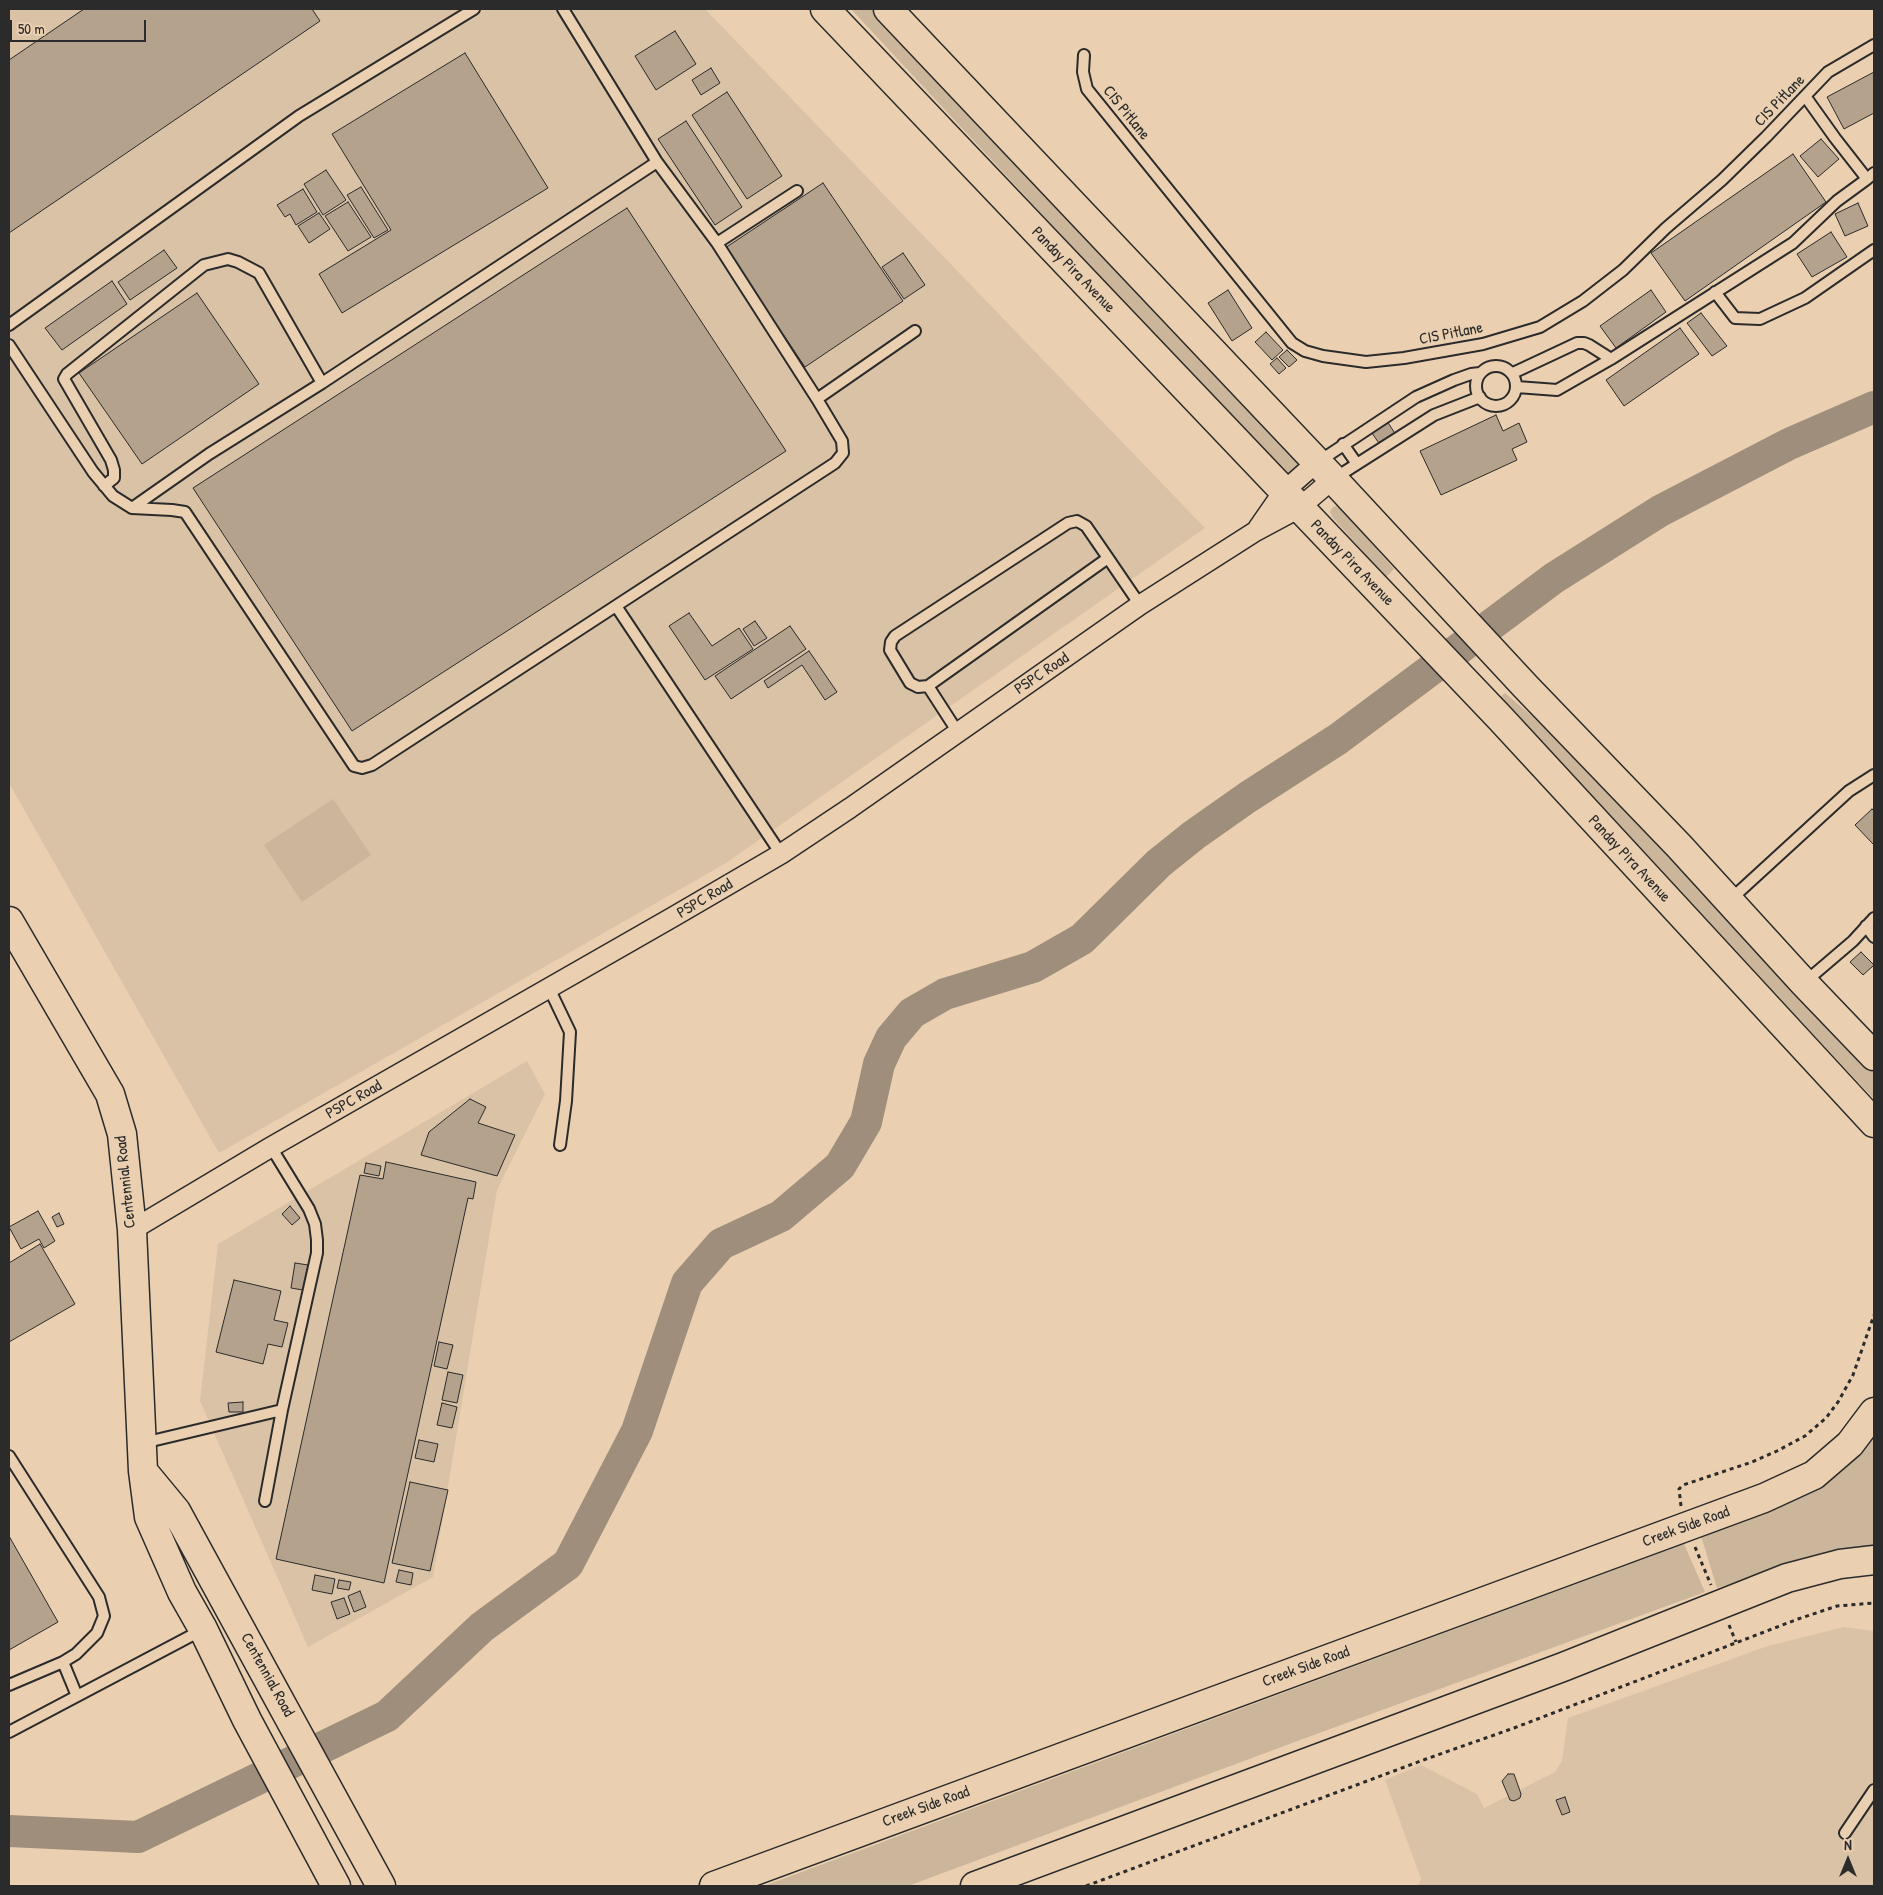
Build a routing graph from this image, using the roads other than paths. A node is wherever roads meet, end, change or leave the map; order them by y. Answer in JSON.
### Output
{"nodes":[{"id":1,"x":474,"y":9,"type":"edge"},
{"id":2,"x":563,"y":9,"type":"edge"},
{"id":3,"x":825,"y":9,"type":"edge"},
{"id":4,"x":888,"y":9,"type":"edge"},
{"id":5,"x":1874,"y":45,"type":"edge"},
{"id":6,"x":1084,"y":55,"type":"dead end"},
{"id":7,"x":1805,"y":96,"type":"junction"},
{"id":8,"x":657,"y":162,"type":"junction"},
{"id":9,"x":1871,"y":176,"type":"edge"},
{"id":10,"x":797,"y":191,"type":"dead end"},
{"id":11,"x":716,"y":243,"type":"junction"},
{"id":12,"x":1874,"y":250,"type":"edge"},
{"id":13,"x":1714,"y":292,"type":"junction"},
{"id":14,"x":9,"y":325,"type":"edge"},
{"id":15,"x":914,"y":331,"type":"dead end"},
{"id":16,"x":9,"y":345,"type":"edge"},
{"id":17,"x":1611,"y":359,"type":"junction"},
{"id":18,"x":1480,"y":373,"type":"junction"},
{"id":19,"x":1513,"y":373,"type":"junction"},
{"id":20,"x":322,"y":383,"type":"junction"},
{"id":21,"x":1516,"y":387,"type":"junction"},
{"id":22,"x":1480,"y":398,"type":"junction"},
{"id":23,"x":817,"y":399,"type":"junction"},
{"id":24,"x":1343,"y":444,"type":"junction"},
{"id":25,"x":1357,"y":464,"type":"junction"},
{"id":26,"x":1325,"y":471,"type":"junction"},
{"id":27,"x":104,"y":486,"type":"junction"},
{"id":28,"x":1291,"y":500,"type":"junction"},
{"id":29,"x":132,"y":508,"type":"junction"},
{"id":30,"x":1108,"y":558,"type":"junction"},
{"id":31,"x":1140,"y":605,"type":"junction"},
{"id":32,"x":616,"y":606,"type":"junction"},
{"id":33,"x":928,"y":686,"type":"junction"},
{"id":34,"x":957,"y":731,"type":"junction"},
{"id":35,"x":1874,"y":774,"type":"edge"},
{"id":36,"x":781,"y":854,"type":"junction"},
{"id":37,"x":1729,"y":901,"type":"junction"},
{"id":38,"x":1874,"y":918,"type":"edge"},
{"id":39,"x":9,"y":921,"type":"edge"},
{"id":40,"x":1866,"y":926,"type":"junction"},
{"id":41,"x":1874,"y":937,"type":"edge"},
{"id":42,"x":1804,"y":983,"type":"junction"},
{"id":43,"x":549,"y":988,"type":"junction"},
{"id":44,"x":1874,"y":1056,"type":"edge"},
{"id":45,"x":1874,"y":1123,"type":"edge"},
{"id":46,"x":560,"y":1145,"type":"dead end"},
{"id":47,"x":271,"y":1147,"type":"junction"},
{"id":48,"x":132,"y":1230,"type":"junction"},
{"id":49,"x":282,"y":1410,"type":"junction"},
{"id":50,"x":1874,"y":1412,"type":"edge"},
{"id":51,"x":142,"y":1443,"type":"junction"},
{"id":52,"x":9,"y":1456,"type":"edge"},
{"id":53,"x":143,"y":1471,"type":"junction"},
{"id":54,"x":265,"y":1501,"type":"dead end"},
{"id":55,"x":1874,"y":1560,"type":"edge"},
{"id":56,"x":203,"y":1629,"type":"junction"},
{"id":57,"x":63,"y":1662,"type":"junction"},
{"id":58,"x":9,"y":1685,"type":"edge"},
{"id":59,"x":77,"y":1696,"type":"junction"},
{"id":60,"x":9,"y":1732,"type":"edge"},
{"id":61,"x":1874,"y":1790,"type":"edge"},
{"id":62,"x":1845,"y":1833,"type":"dead end"},
{"id":63,"x":333,"y":1879,"type":"edge"},
{"id":64,"x":381,"y":1886,"type":"edge"},
{"id":65,"x":714,"y":1886,"type":"edge"},
{"id":66,"x":975,"y":1886,"type":"edge"}],
"edges":[{"from":1,"to":14,"type":"lane"},
{"from":2,"to":8,"type":"lane"},
{"from":3,"to":28,"type":"main road","name":"Panday Pira Avenue"},
{"from":4,"to":26,"type":"main road"},
{"from":5,"to":7,"type":"lane","name":"CIS Pitlane"},
{"from":6,"to":7,"type":"lane","name":"CIS Pitlane"},
{"from":7,"to":9,"type":"lane"},
{"from":8,"to":11,"type":"lane"},
{"from":8,"to":20,"type":"lane"},
{"from":9,"to":13,"type":"lane"},
{"from":10,"to":11,"type":"lane"},
{"from":11,"to":23,"type":"lane"},
{"from":12,"to":13,"type":"lane"},
{"from":13,"to":17,"type":"lane"},
{"from":15,"to":23,"type":"lane"},
{"from":16,"to":27,"type":"lane"},
{"from":17,"to":19,"type":"lane"},
{"from":17,"to":21,"type":"lane"},
{"from":18,"to":19,"type":"lane"},
{"from":18,"to":22,"type":"lane"},
{"from":18,"to":24,"type":"lane"},
{"from":19,"to":21,"type":"lane"},
{"from":20,"to":27,"type":"lane"},
{"from":20,"to":29,"type":"lane"},
{"from":21,"to":22,"type":"lane"},
{"from":22,"to":25,"type":"lane"},
{"from":23,"to":32,"type":"lane"},
{"from":24,"to":25,"type":"lane"},
{"from":24,"to":26,"type":"lane"},
{"from":25,"to":26,"type":"lane"},
{"from":26,"to":28,"type":"street","name":"PSPC Road"},
{"from":26,"to":37,"type":"main road"},
{"from":27,"to":29,"type":"lane"},
{"from":28,"to":31,"type":"street","name":"PSPC Road"},
{"from":28,"to":45,"type":"main road","name":"Panday Pira Avenue"},
{"from":29,"to":32,"type":"lane"},
{"from":30,"to":31,"type":"lane"},
{"from":30,"to":33,"type":"lane"},
{"from":30,"to":33,"type":"lane"},
{"from":31,"to":34,"type":"street","name":"PSPC Road"},
{"from":32,"to":36,"type":"lane"},
{"from":33,"to":34,"type":"lane"},
{"from":34,"to":36,"type":"street","name":"PSPC Road"},
{"from":35,"to":37,"type":"lane"},
{"from":36,"to":43,"type":"street","name":"PSPC Road"},
{"from":37,"to":42,"type":"main road"},
{"from":38,"to":40,"type":"lane"},
{"from":39,"to":48,"type":"main road","name":"Centennial Road"},
{"from":40,"to":41,"type":"lane"},
{"from":40,"to":42,"type":"lane"},
{"from":42,"to":44,"type":"main road"},
{"from":43,"to":46,"type":"lane"},
{"from":43,"to":47,"type":"street","name":"PSPC Road"},
{"from":47,"to":48,"type":"street","name":"PSPC Road"},
{"from":47,"to":49,"type":"lane"},
{"from":48,"to":51,"type":"main road","name":"Centennial Road"},
{"from":49,"to":51,"type":"lane"},
{"from":49,"to":54,"type":"lane"},
{"from":50,"to":65,"type":"main road","name":"Creek Side Road"},
{"from":51,"to":53,"type":"main road","name":"Centennial Road"},
{"from":52,"to":57,"type":"lane"},
{"from":53,"to":56,"type":"main road","name":"Centennial Road"},
{"from":53,"to":64,"type":"main road","name":"Centennial Road"},
{"from":55,"to":66,"type":"main road"},
{"from":56,"to":59,"type":"lane"},
{"from":56,"to":63,"type":"main road","name":"Centennial Road"},
{"from":57,"to":58,"type":"lane"},
{"from":57,"to":59,"type":"lane"},
{"from":59,"to":60,"type":"lane"},
{"from":61,"to":62,"type":"lane"}]}
